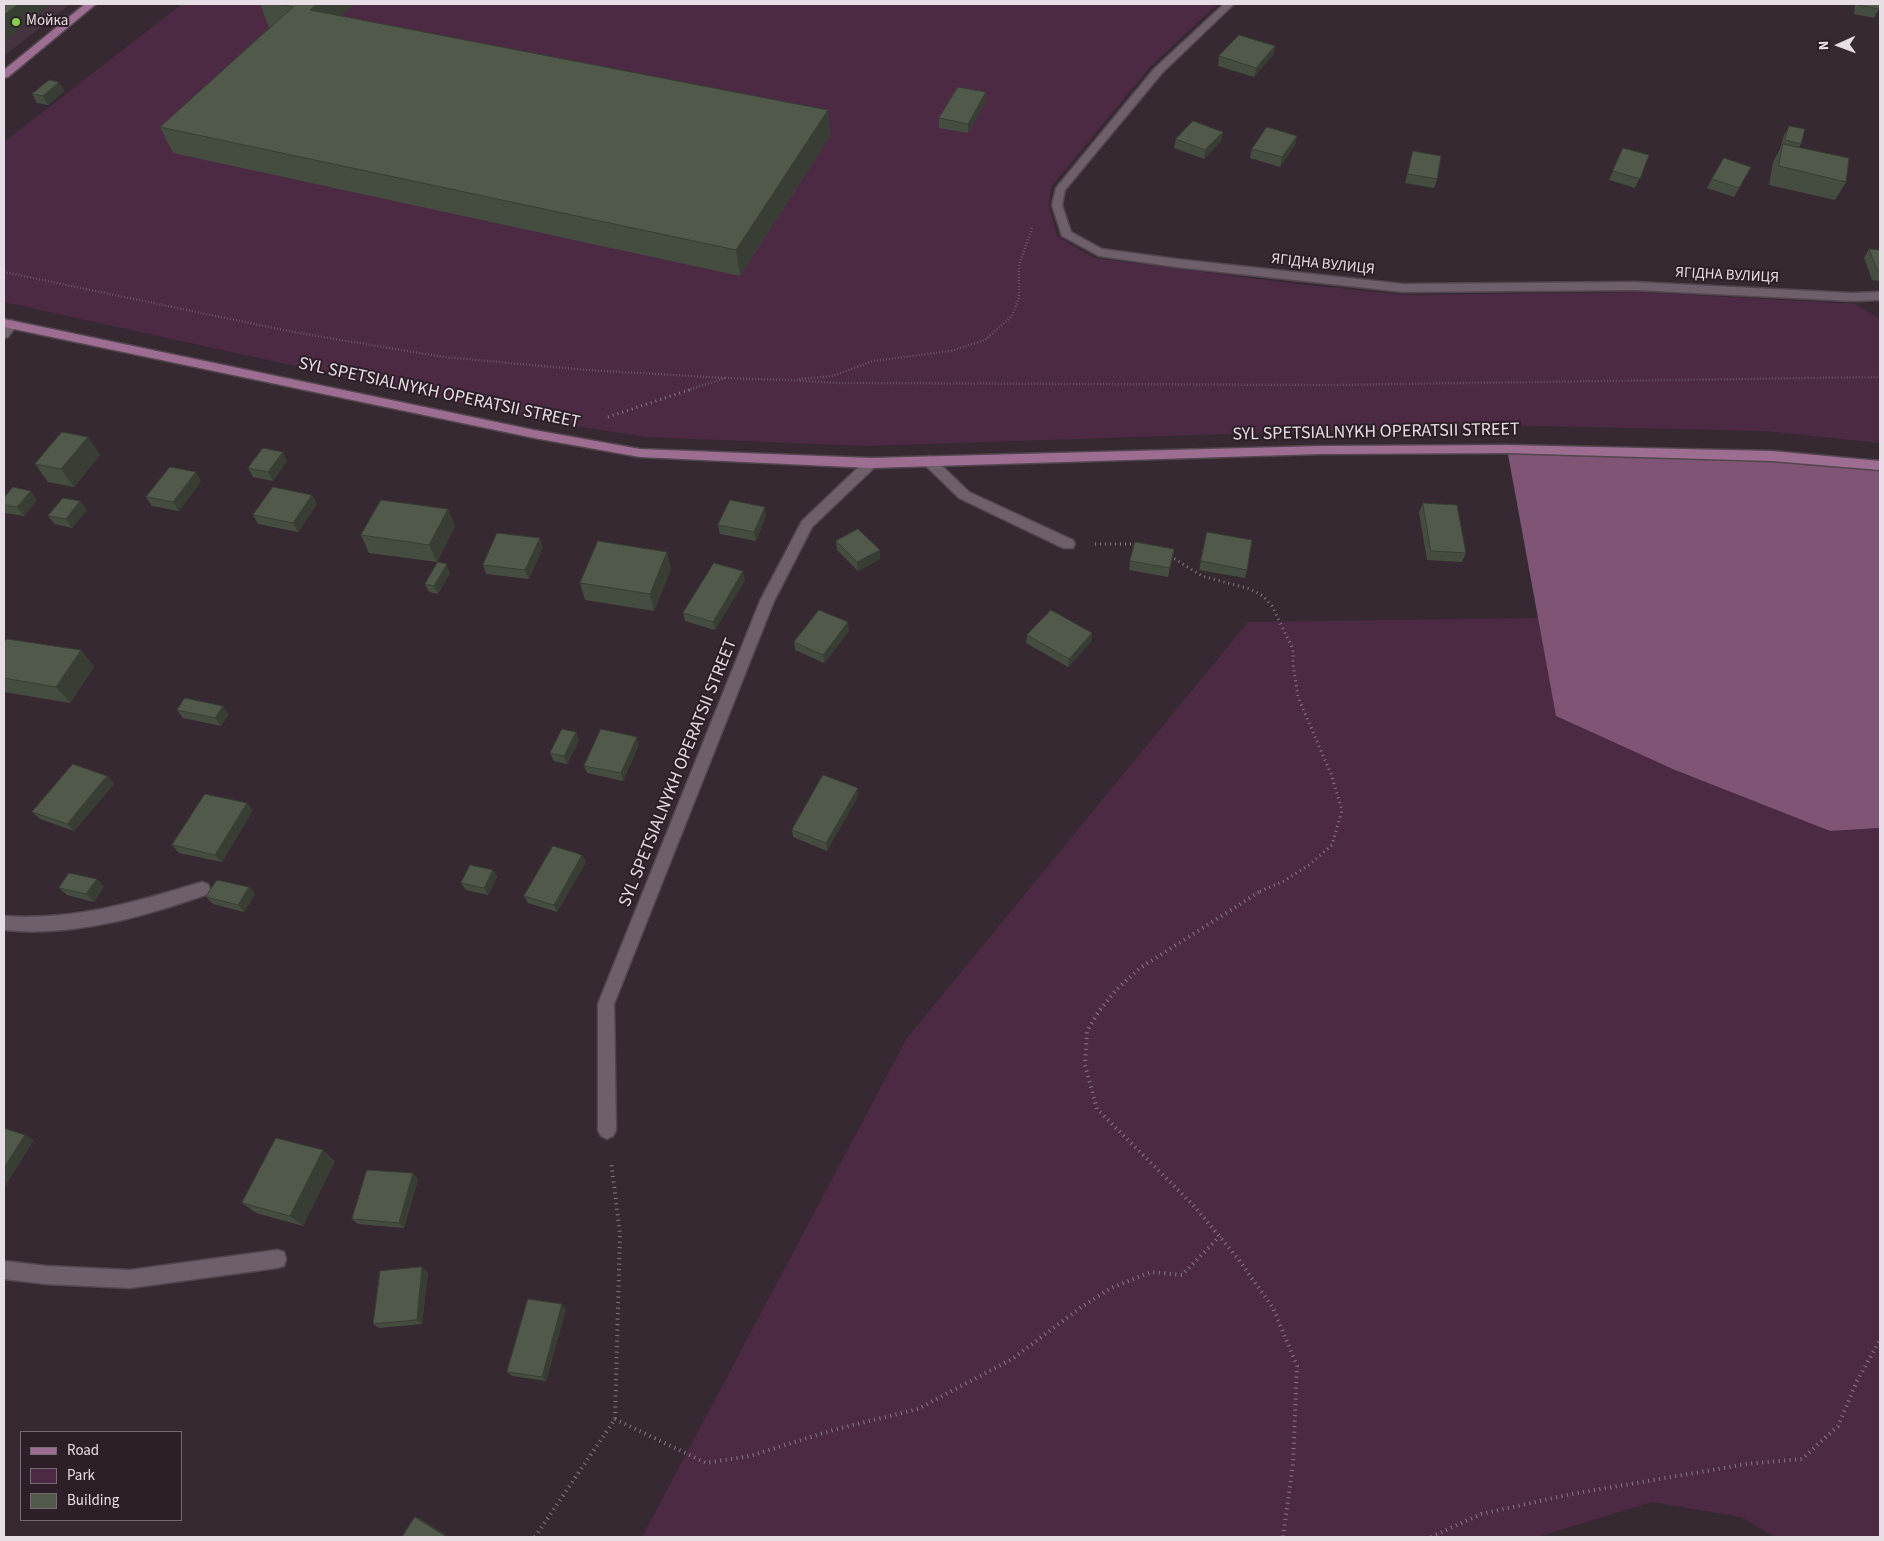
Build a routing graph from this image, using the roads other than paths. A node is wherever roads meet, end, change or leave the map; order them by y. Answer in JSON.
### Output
{"nodes":[{"id":1,"x":91,"y":4,"type":"edge"},
{"id":2,"x":1229,"y":4,"type":"edge"},
{"id":3,"x":4,"y":74,"type":"edge"},
{"id":4,"x":1880,"y":296,"type":"edge"},
{"id":5,"x":6,"y":327,"type":"edge"},
{"id":6,"x":929,"y":461,"type":"junction"},
{"id":7,"x":871,"y":463,"type":"junction"},
{"id":8,"x":1880,"y":466,"type":"edge"},
{"id":9,"x":1068,"y":544,"type":"road end"},
{"id":10,"x":202,"y":889,"type":"dead end"},
{"id":11,"x":4,"y":924,"type":"edge"},
{"id":12,"x":607,"y":1130,"type":"road end"},
{"id":13,"x":277,"y":1259,"type":"dead end"},
{"id":14,"x":4,"y":1270,"type":"edge"}],
"edges":[{"from":1,"to":3,"type":"main road"},
{"from":2,"to":4,"type":"street","name":"ЯГІДНА ВУЛИЦЯ"},
{"from":5,"to":7,"type":"main road","name":"SYL SPETSIALNYKH OPERATSII STREET"},
{"from":6,"to":7,"type":"main road","name":"SYL SPETSIALNYKH OPERATSII STREET"},
{"from":6,"to":8,"type":"main road","name":"SYL SPETSIALNYKH OPERATSII STREET"},
{"from":6,"to":9,"type":"street"},
{"from":7,"to":12,"type":"street","name":"SYL SPETSIALNYKH OPERATSII STREET"},
{"from":10,"to":11,"type":"street"},
{"from":13,"to":14,"type":"street"}]}
